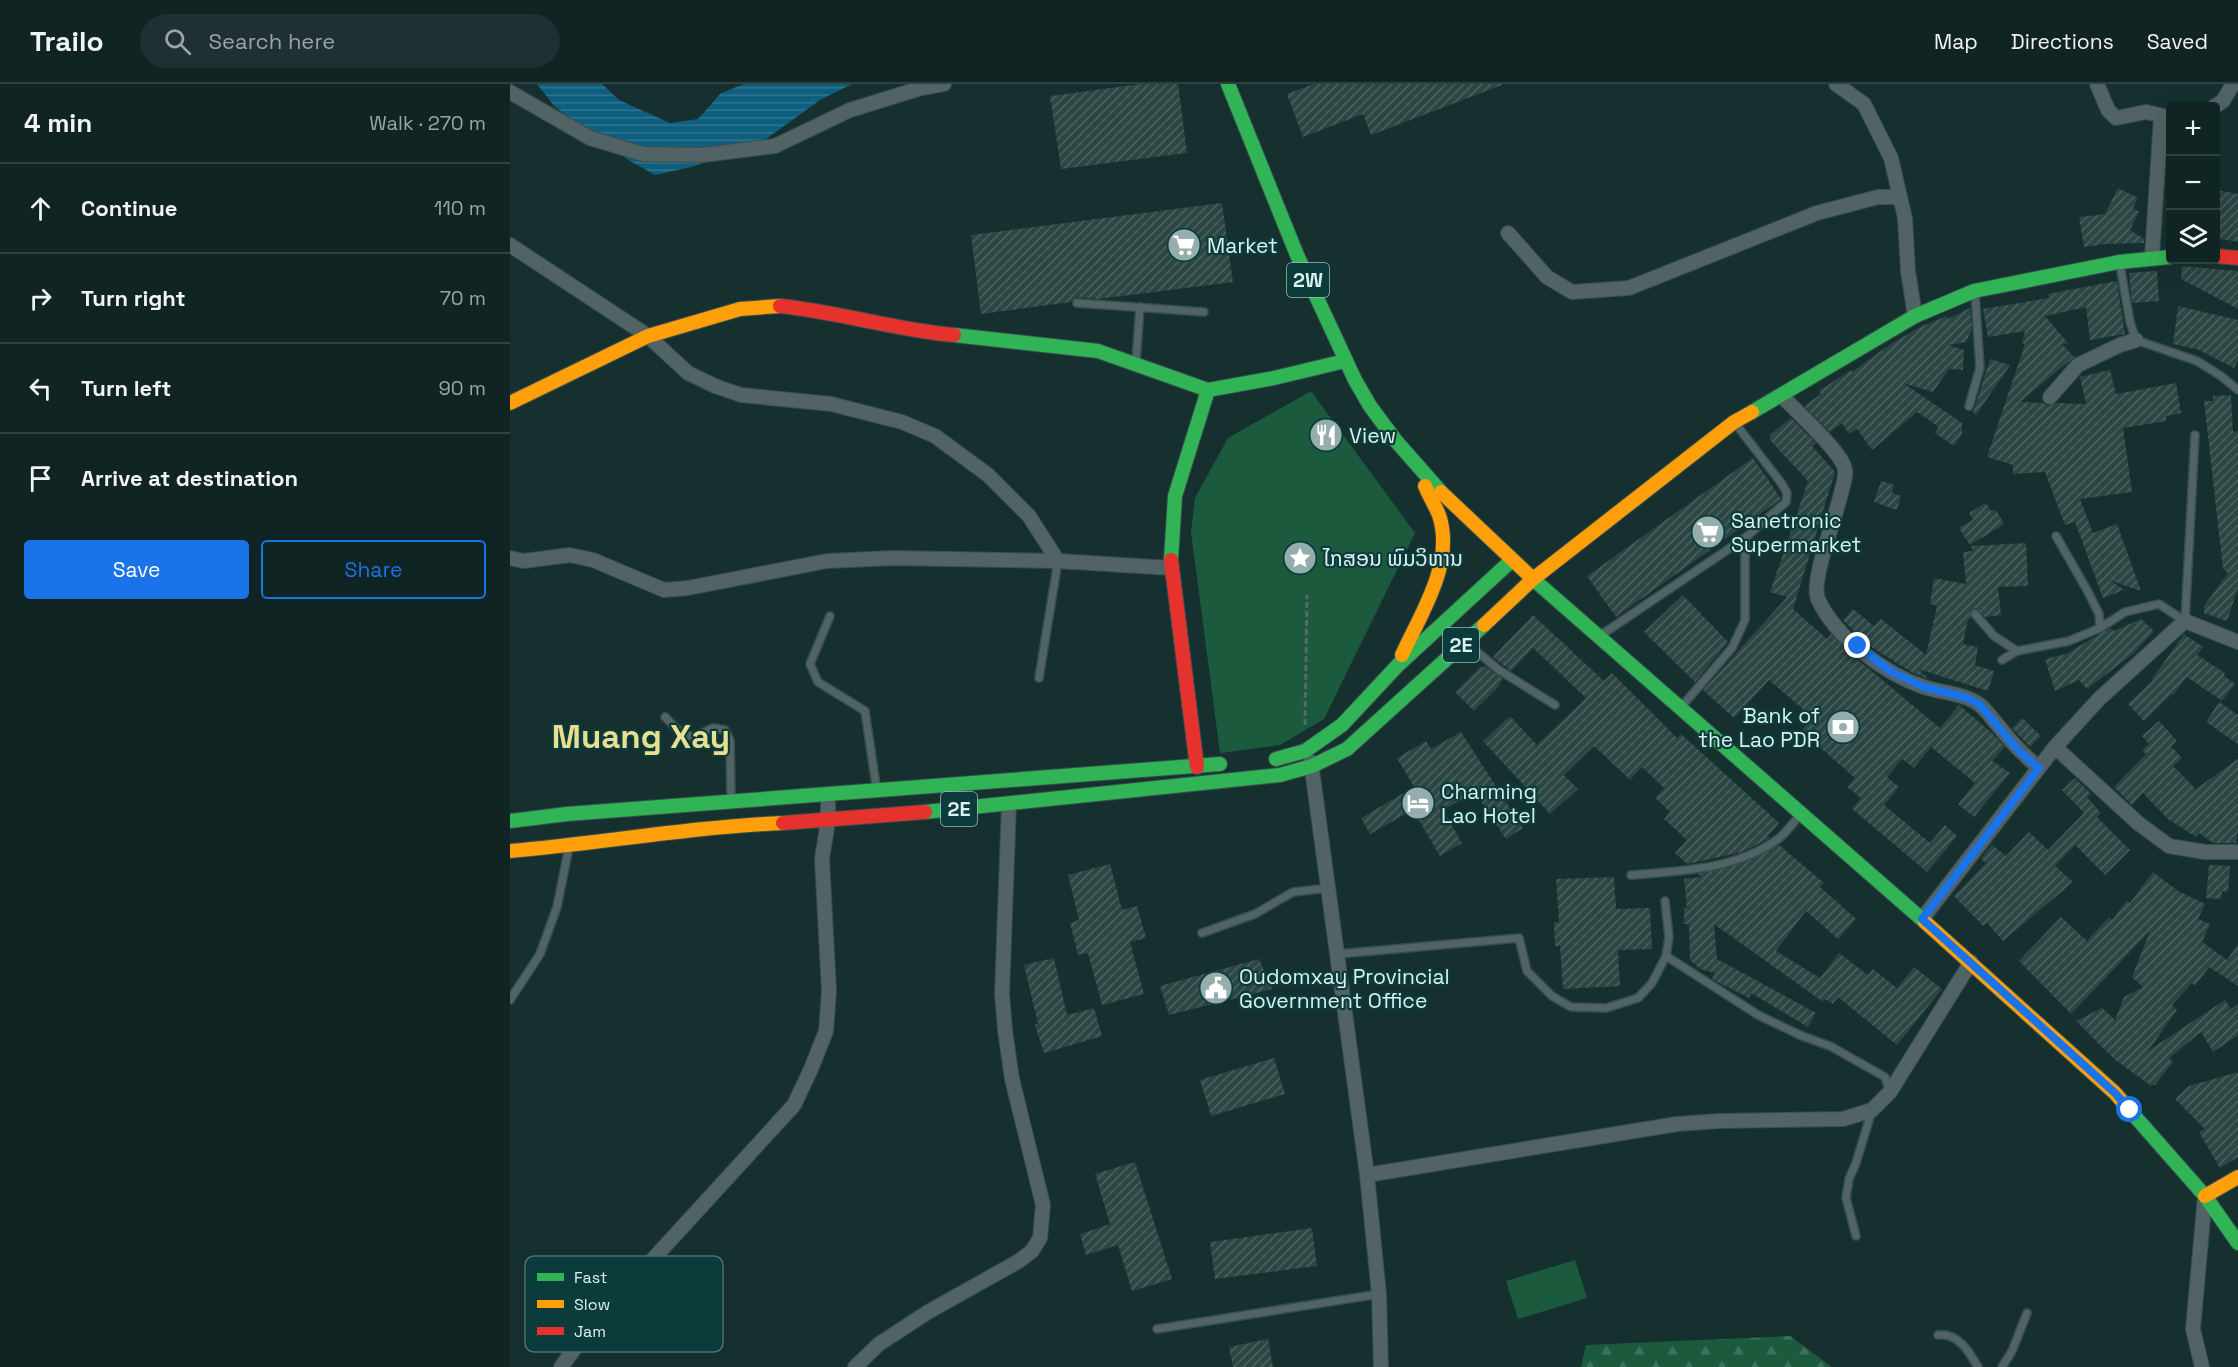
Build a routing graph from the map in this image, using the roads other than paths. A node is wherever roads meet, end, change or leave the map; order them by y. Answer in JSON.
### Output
{"nodes":[{"id":1,"x":944,"y":84,"type":"edge"},
{"id":2,"x":1228,"y":84,"type":"edge"},
{"id":3,"x":1836,"y":84,"type":"edge"},
{"id":4,"x":2097,"y":84,"type":"edge"},
{"id":5,"x":2233,"y":84,"type":"edge"},
{"id":6,"x":510,"y":92,"type":"edge"},
{"id":7,"x":2220,"y":103,"type":"edge"},
{"id":8,"x":2166,"y":117,"type":"edge"},
{"id":9,"x":1900,"y":197,"type":"junction"},
{"id":10,"x":1508,"y":233,"type":"dead end"},
{"id":11,"x":510,"y":245,"type":"edge"},
{"id":12,"x":2220,"y":256,"type":"edge"},
{"id":13,"x":2152,"y":257,"type":"junction"},
{"id":14,"x":2166,"y":257,"type":"edge"},
{"id":15,"x":2238,"y":258,"type":"edge"},
{"id":16,"x":2119,"y":262,"type":"junction"},
{"id":17,"x":1974,"y":291,"type":"junction"},
{"id":18,"x":1077,"y":303,"type":"dead end"},
{"id":19,"x":1140,"y":307,"type":"junction"},
{"id":20,"x":1204,"y":312,"type":"dead end"},
{"id":21,"x":1915,"y":316,"type":"junction"},
{"id":22,"x":648,"y":336,"type":"junction"},
{"id":23,"x":2136,"y":340,"type":"junction"},
{"id":24,"x":1344,"y":361,"type":"junction"},
{"id":25,"x":1136,"y":364,"type":"junction"},
{"id":26,"x":1208,"y":390,"type":"junction"},
{"id":27,"x":2238,"y":390,"type":"edge"},
{"id":28,"x":1781,"y":395,"type":"junction"},
{"id":29,"x":2050,"y":397,"type":"dead end"},
{"id":30,"x":510,"y":404,"type":"edge"},
{"id":31,"x":1969,"y":406,"type":"dead end"},
{"id":32,"x":1734,"y":422,"type":"junction"},
{"id":33,"x":2195,"y":435,"type":"dead end"},
{"id":34,"x":1413,"y":463,"type":"junction"},
{"id":35,"x":2056,"y":536,"type":"dead end"},
{"id":36,"x":1745,"y":538,"type":"junction"},
{"id":37,"x":510,"y":558,"type":"edge"},
{"id":38,"x":1512,"y":560,"type":"junction"},
{"id":39,"x":1058,"y":561,"type":"junction"},
{"id":40,"x":1171,"y":568,"type":"junction"},
{"id":41,"x":1533,"y":579,"type":"junction"},
{"id":42,"x":1975,"y":614,"type":"dead end"},
{"id":43,"x":830,"y":616,"type":"dead end"},
{"id":44,"x":2185,"y":621,"type":"junction"},
{"id":45,"x":2100,"y":628,"type":"junction"},
{"id":46,"x":1599,"y":636,"type":"junction"},
{"id":47,"x":1464,"y":642,"type":"junction"},
{"id":48,"x":2238,"y":642,"type":"edge"},
{"id":49,"x":2017,"y":651,"type":"junction"},
{"id":50,"x":2002,"y":660,"type":"dead end"},
{"id":51,"x":1398,"y":665,"type":"junction"},
{"id":52,"x":1039,"y":678,"type":"dead end"},
{"id":53,"x":1556,"y":705,"type":"dead end"},
{"id":54,"x":1680,"y":708,"type":"junction"},
{"id":55,"x":665,"y":717,"type":"dead end"},
{"id":56,"x":2055,"y":747,"type":"junction"},
{"id":57,"x":1307,"y":749,"type":"junction"},
{"id":58,"x":1265,"y":760,"type":"dead end"},
{"id":59,"x":1231,"y":763,"type":"dead end"},
{"id":60,"x":1312,"y":766,"type":"junction"},
{"id":61,"x":1197,"y":767,"type":"junction"},
{"id":62,"x":2039,"y":768,"type":"junction"},
{"id":63,"x":1042,"y":779,"type":"junction"},
{"id":64,"x":877,"y":791,"type":"junction"},
{"id":65,"x":828,"y":795,"type":"junction"},
{"id":66,"x":1045,"y":801,"type":"junction"},
{"id":67,"x":731,"y":802,"type":"junction"},
{"id":68,"x":1009,"y":804,"type":"junction"},
{"id":69,"x":1801,"y":813,"type":"junction"},
{"id":70,"x":510,"y":820,"type":"edge"},
{"id":71,"x":828,"y":821,"type":"junction"},
{"id":72,"x":569,"y":846,"type":"junction"},
{"id":73,"x":510,"y":851,"type":"edge"},
{"id":74,"x":2238,"y":852,"type":"edge"},
{"id":75,"x":1631,"y":875,"type":"dead end"},
{"id":76,"x":1329,"y":888,"type":"junction"},
{"id":77,"x":1665,"y":901,"type":"dead end"},
{"id":78,"x":1922,"y":919,"type":"junction"},
{"id":79,"x":1202,"y":933,"type":"dead end"},
{"id":80,"x":1338,"y":954,"type":"junction"},
{"id":81,"x":1666,"y":956,"type":"junction"},
{"id":82,"x":1971,"y":962,"type":"junction"},
{"id":83,"x":510,"y":1000,"type":"edge"},
{"id":84,"x":1890,"y":1092,"type":"junction"},
{"id":85,"x":1872,"y":1110,"type":"junction"},
{"id":86,"x":1367,"y":1175,"type":"junction"},
{"id":87,"x":2238,"y":1177,"type":"edge"},
{"id":88,"x":2205,"y":1196,"type":"junction"},
{"id":89,"x":1856,"y":1236,"type":"dead end"},
{"id":90,"x":2238,"y":1243,"type":"edge"},
{"id":91,"x":656,"y":1256,"type":"edge"},
{"id":92,"x":1379,"y":1294,"type":"junction"},
{"id":93,"x":2026,"y":1312,"type":"dead end"},
{"id":94,"x":1157,"y":1329,"type":"dead end"},
{"id":95,"x":1938,"y":1335,"type":"dead end"},
{"id":96,"x":572,"y":1352,"type":"edge"},
{"id":97,"x":561,"y":1367,"type":"edge"},
{"id":98,"x":855,"y":1367,"type":"edge"},
{"id":99,"x":1381,"y":1367,"type":"edge"},
{"id":100,"x":1978,"y":1367,"type":"edge"},
{"id":101,"x":2002,"y":1367,"type":"edge"},
{"id":102,"x":2202,"y":1367,"type":"edge"}],
"edges":[{"from":1,"to":6,"type":"street"},
{"from":2,"to":24,"type":"main road","number":"2W"},
{"from":3,"to":9,"type":"street"},
{"from":4,"to":8,"type":"street"},
{"from":5,"to":7,"type":"street"},
{"from":8,"to":13,"type":"street"},
{"from":9,"to":10,"type":"street"},
{"from":9,"to":21,"type":"street"},
{"from":11,"to":22,"type":"street"},
{"from":12,"to":15,"type":"main road"},
{"from":13,"to":14,"type":"main road"},
{"from":13,"to":16,"type":"main road"},
{"from":16,"to":17,"type":"main road"},
{"from":16,"to":23,"type":"lane"},
{"from":17,"to":21,"type":"main road"},
{"from":17,"to":31,"type":"lane"},
{"from":18,"to":19,"type":"lane"},
{"from":19,"to":20,"type":"lane"},
{"from":19,"to":25,"type":"lane"},
{"from":21,"to":28,"type":"main road"},
{"from":22,"to":25,"type":"main road"},
{"from":22,"to":30,"type":"main road"},
{"from":22,"to":39,"type":"street"},
{"from":23,"to":27,"type":"lane"},
{"from":23,"to":29,"type":"street"},
{"from":24,"to":26,"type":"main road"},
{"from":24,"to":34,"type":"main road","number":"2W"},
{"from":25,"to":26,"type":"main road"},
{"from":26,"to":40,"type":"main road"},
{"from":28,"to":32,"type":"main road"},
{"from":28,"to":62,"type":"street"},
{"from":32,"to":36,"type":"lane"},
{"from":32,"to":41,"type":"main road"},
{"from":33,"to":44,"type":"lane"},
{"from":34,"to":38,"type":"main road","number":"2W"},
{"from":34,"to":51,"type":"main road"},
{"from":35,"to":45,"type":"lane"},
{"from":36,"to":46,"type":"lane"},
{"from":36,"to":54,"type":"lane"},
{"from":37,"to":39,"type":"street"},
{"from":38,"to":41,"type":"main road","number":"2W"},
{"from":38,"to":51,"type":"main road","number":"2E"},
{"from":39,"to":40,"type":"street"},
{"from":39,"to":52,"type":"lane"},
{"from":40,"to":61,"type":"main road"},
{"from":41,"to":46,"type":"main road"},
{"from":41,"to":47,"type":"main road","number":"2E"},
{"from":42,"to":49,"type":"lane"},
{"from":43,"to":64,"type":"lane"},
{"from":44,"to":45,"type":"lane"},
{"from":44,"to":48,"type":"street"},
{"from":44,"to":56,"type":"street"},
{"from":45,"to":49,"type":"lane"},
{"from":46,"to":54,"type":"main road"},
{"from":47,"to":53,"type":"lane"},
{"from":47,"to":60,"type":"main road","number":"2E"},
{"from":49,"to":50,"type":"lane"},
{"from":51,"to":57,"type":"main road","number":"2E"},
{"from":54,"to":69,"type":"main road"},
{"from":55,"to":67,"type":"lane"},
{"from":56,"to":62,"type":"street"},
{"from":56,"to":74,"type":"street"},
{"from":57,"to":58,"type":"main road","number":"2E"},
{"from":57,"to":60,"type":"street"},
{"from":59,"to":61,"type":"main road","number":"2E"},
{"from":60,"to":66,"type":"main road","number":"2E"},
{"from":60,"to":76,"type":"street"},
{"from":61,"to":63,"type":"main road","number":"2E"},
{"from":62,"to":78,"type":"street"},
{"from":63,"to":64,"type":"main road","number":"2E"},
{"from":63,"to":66,"type":"main road"},
{"from":64,"to":65,"type":"main road","number":"2E"},
{"from":65,"to":67,"type":"main road","number":"2E"},
{"from":65,"to":71,"type":"street"},
{"from":66,"to":68,"type":"main road","number":"2E"},
{"from":67,"to":70,"type":"main road","number":"2E"},
{"from":68,"to":71,"type":"main road","number":"2E"},
{"from":68,"to":98,"type":"street"},
{"from":69,"to":75,"type":"lane"},
{"from":69,"to":78,"type":"main road"},
{"from":71,"to":72,"type":"main road","number":"2E"},
{"from":71,"to":91,"type":"street"},
{"from":72,"to":73,"type":"main road","number":"2E"},
{"from":72,"to":83,"type":"lane"},
{"from":76,"to":79,"type":"lane"},
{"from":76,"to":80,"type":"street"},
{"from":77,"to":81,"type":"lane"},
{"from":78,"to":82,"type":"main road"},
{"from":80,"to":81,"type":"lane"},
{"from":80,"to":86,"type":"street"},
{"from":81,"to":84,"type":"lane"},
{"from":82,"to":84,"type":"street"},
{"from":82,"to":88,"type":"main road"},
{"from":84,"to":85,"type":"street"},
{"from":85,"to":86,"type":"street"},
{"from":85,"to":89,"type":"lane"},
{"from":86,"to":92,"type":"street"},
{"from":87,"to":88,"type":"main road"},
{"from":88,"to":90,"type":"main road"},
{"from":88,"to":102,"type":"street"},
{"from":92,"to":94,"type":"lane"},
{"from":92,"to":99,"type":"street"},
{"from":93,"to":101,"type":"lane"},
{"from":95,"to":100,"type":"lane"},
{"from":96,"to":97,"type":"street"}]}
